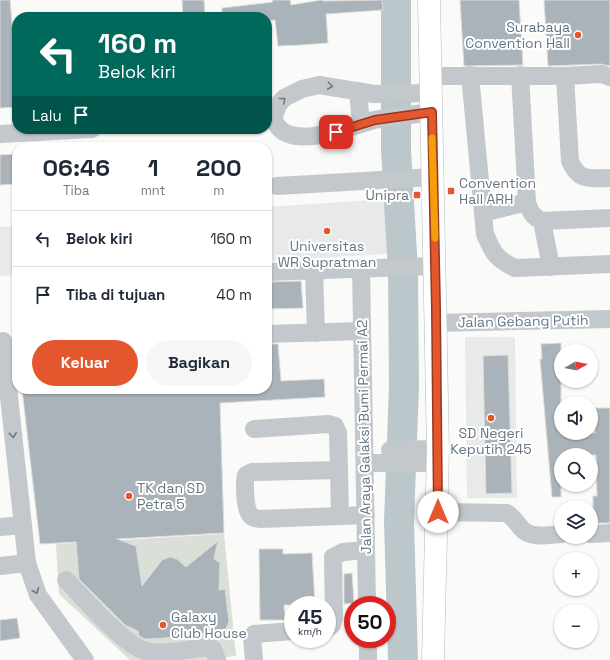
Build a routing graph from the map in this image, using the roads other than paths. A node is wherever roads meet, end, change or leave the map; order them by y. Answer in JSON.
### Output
{"nodes":[{"id":1,"x":429,"y":0,"type":"edge"},
{"id":2,"x":470,"y":75,"type":"junction"},
{"id":3,"x":520,"y":75,"type":"junction"},
{"id":4,"x":564,"y":76,"type":"junction"},
{"id":5,"x":610,"y":77,"type":"edge"},
{"id":6,"x":366,"y":92,"type":"junction"},
{"id":7,"x":431,"y":93,"type":"junction"},
{"id":8,"x":272,"y":116,"type":"edge"},
{"id":9,"x":272,"y":121,"type":"edge"},
{"id":10,"x":368,"y":122,"type":"junction"},
{"id":11,"x":12,"y":133,"type":"edge"},
{"id":12,"x":0,"y":134,"type":"edge"},
{"id":13,"x":433,"y":177,"type":"junction"},
{"id":14,"x":610,"y":178,"type":"edge"},
{"id":15,"x":278,"y":186,"type":"dead end"},
{"id":16,"x":527,"y":202,"type":"junction"},
{"id":17,"x":483,"y":213,"type":"junction"},
{"id":18,"x":610,"y":218,"type":"edge"},
{"id":19,"x":542,"y":221,"type":"junction"},
{"id":20,"x":610,"y":264,"type":"edge"},
{"id":21,"x":428,"y":266,"type":"junction"},
{"id":22,"x":551,"y":267,"type":"junction"},
{"id":23,"x":361,"y":268,"type":"junction"},
{"id":24,"x":314,"y":269,"type":"junction"},
{"id":25,"x":272,"y":272,"type":"edge"},
{"id":26,"x":610,"y":319,"type":"edge"},
{"id":27,"x":436,"y":323,"type":"junction"},
{"id":28,"x":362,"y":331,"type":"junction"},
{"id":29,"x":316,"y":333,"type":"junction"},
{"id":30,"x":272,"y":334,"type":"edge"},
{"id":31,"x":7,"y":340,"type":"edge"},
{"id":32,"x":6,"y":415,"type":"edge"},
{"id":33,"x":254,"y":429,"type":"dead end"},
{"id":34,"x":374,"y":456,"type":"junction"},
{"id":35,"x":428,"y":456,"type":"junction"},
{"id":36,"x":339,"y":470,"type":"junction"},
{"id":37,"x":438,"y":512,"type":"junction"},
{"id":38,"x":366,"y":515,"type":"junction"},
{"id":39,"x":340,"y":516,"type":"junction"},
{"id":40,"x":23,"y":525,"type":"junction"},
{"id":41,"x":0,"y":527,"type":"edge"},
{"id":42,"x":610,"y":533,"type":"edge"},
{"id":43,"x":554,"y":534,"type":"edge"},
{"id":44,"x":598,"y":534,"type":"edge"},
{"id":45,"x":366,"y":550,"type":"junction"},
{"id":46,"x":27,"y":563,"type":"junction"},
{"id":47,"x":0,"y":566,"type":"edge"},
{"id":48,"x":66,"y":580,"type":"dead end"},
{"id":49,"x":334,"y":596,"type":"edge"},
{"id":50,"x":367,"y":596,"type":"edge"},
{"id":51,"x":284,"y":632,"type":"edge"},
{"id":52,"x":85,"y":660,"type":"edge"},
{"id":53,"x":217,"y":660,"type":"edge"},
{"id":54,"x":254,"y":660,"type":"edge"},
{"id":55,"x":433,"y":660,"type":"edge"}],
"edges":[{"from":1,"to":7,"type":"main road"},
{"from":2,"to":3,"type":"street"},
{"from":2,"to":7,"type":"street"},
{"from":2,"to":17,"type":"street"},
{"from":3,"to":4,"type":"street"},
{"from":3,"to":16,"type":"street"},
{"from":4,"to":5,"type":"street"},
{"from":4,"to":14,"type":"street"},
{"from":6,"to":7,"type":"street"},
{"from":8,"to":6,"type":"street","one_way":true},
{"from":6,"to":10,"type":"street"},
{"from":7,"to":10,"type":"street"},
{"from":7,"to":13,"type":"main road"},
{"from":9,"to":10,"type":"street"},
{"from":11,"to":12,"type":"street"},
{"from":13,"to":15,"type":"street"},
{"from":13,"to":21,"type":"main road"},
{"from":16,"to":17,"type":"street"},
{"from":16,"to":19,"type":"street"},
{"from":17,"to":22,"type":"street"},
{"from":18,"to":19,"type":"street"},
{"from":19,"to":22,"type":"street"},
{"from":20,"to":22,"type":"street"},
{"from":21,"to":23,"type":"street"},
{"from":21,"to":27,"type":"main road"},
{"from":23,"to":24,"type":"street"},
{"from":23,"to":28,"type":"street","name":"Jalan Araya Galaksi Bumi Permai A2"},
{"from":24,"to":25,"type":"street"},
{"from":24,"to":29,"type":"street"},
{"from":26,"to":27,"type":"street","name":"Jalan Gebang Putih"},
{"from":27,"to":35,"type":"main road"},
{"from":28,"to":29,"type":"street"},
{"from":28,"to":34,"type":"street","name":"Jalan Araya Galaksi Bumi Permai A2"},
{"from":29,"to":30,"type":"street"},
{"from":31,"to":32,"type":"street"},
{"from":32,"to":40,"type":"street","one_way":true},
{"from":33,"to":36,"type":"street"},
{"from":34,"to":35,"type":"street"},
{"from":34,"to":38,"type":"street","name":"Jalan Araya Galaksi Bumi Permai A2"},
{"from":35,"to":37,"type":"main road"},
{"from":36,"to":39,"type":"street"},
{"from":36,"to":39,"type":"street"},
{"from":37,"to":43,"type":"street"},
{"from":37,"to":55,"type":"main road"},
{"from":38,"to":39,"type":"street"},
{"from":38,"to":45,"type":"street","name":"Jalan Araya Galaksi Bumi Permai A2"},
{"from":40,"to":41,"type":"street"},
{"from":40,"to":46,"type":"street"},
{"from":42,"to":44,"type":"street"},
{"from":45,"to":49,"type":"street"},
{"from":45,"to":50,"type":"street","name":"Jalan Araya Galaksi Bumi Permai A2"},
{"from":46,"to":47,"type":"street"},
{"from":46,"to":52,"type":"street","one_way":true},
{"from":48,"to":53,"type":"street"},
{"from":51,"to":54,"type":"street"}]}
